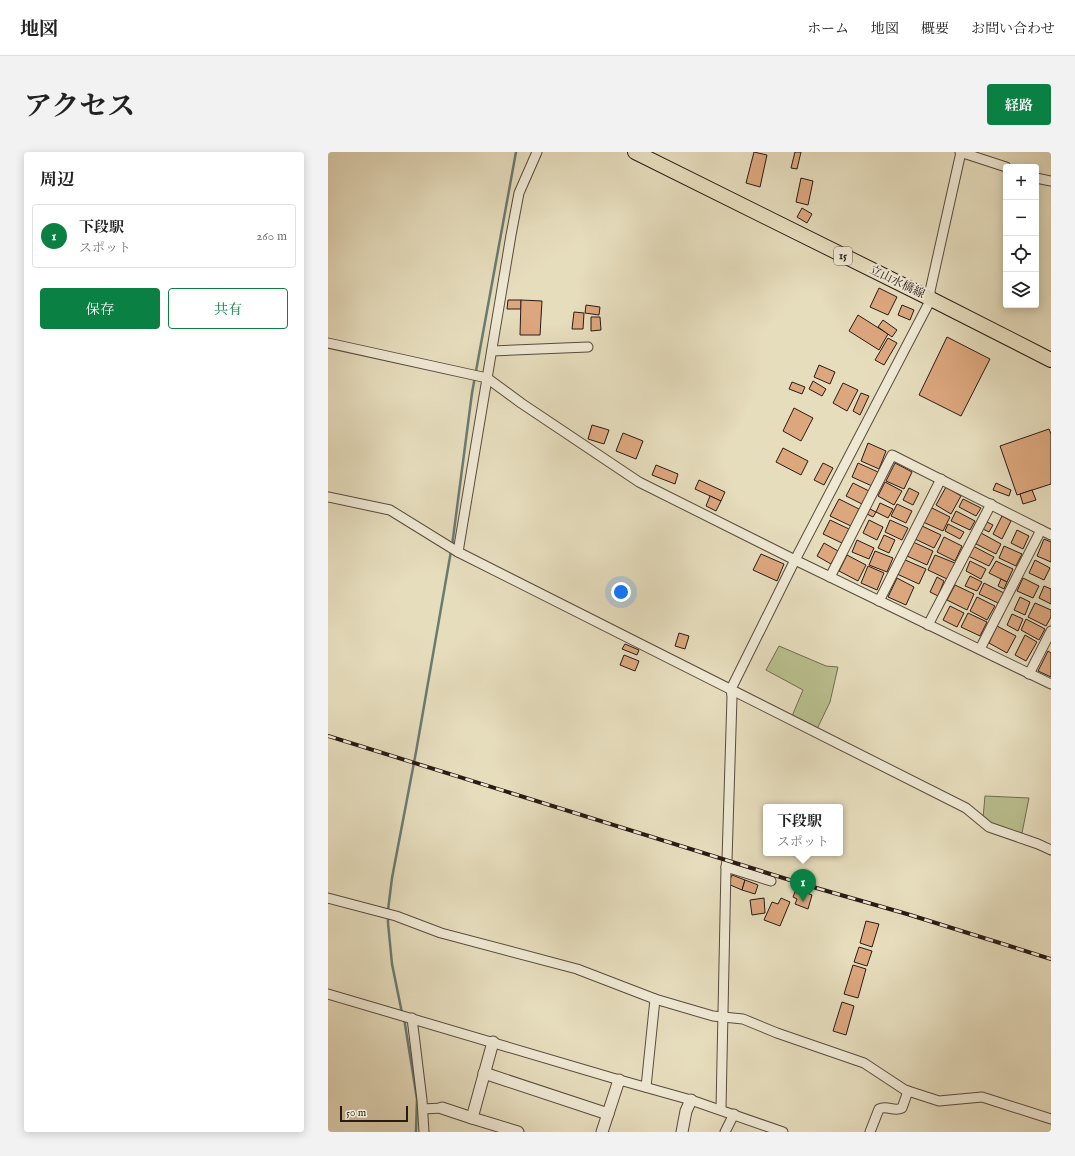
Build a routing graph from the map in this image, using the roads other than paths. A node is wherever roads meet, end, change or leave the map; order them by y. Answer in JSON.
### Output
{"nodes":[{"id":1,"x":537,"y":152,"type":"edge"},
{"id":2,"x":635,"y":152,"type":"edge"},
{"id":3,"x":961,"y":152,"type":"edge"},
{"id":4,"x":1003,"y":167,"type":"edge"},
{"id":5,"x":1039,"y":179,"type":"edge"},
{"id":6,"x":1051,"y":181,"type":"edge"},
{"id":7,"x":931,"y":299,"type":"junction"},
{"id":8,"x":328,"y":343,"type":"edge"},
{"id":9,"x":588,"y":347,"type":"dead end"},
{"id":10,"x":492,"y":351,"type":"junction"},
{"id":11,"x":1051,"y":360,"type":"edge"},
{"id":12,"x":487,"y":378,"type":"junction"},
{"id":13,"x":941,"y":479,"type":"junction"},
{"id":14,"x":328,"y":497,"type":"edge"},
{"id":15,"x":991,"y":504,"type":"junction"},
{"id":16,"x":1041,"y":530,"type":"junction"},
{"id":17,"x":1051,"y":535,"type":"edge"},
{"id":18,"x":458,"y":552,"type":"junction"},
{"id":19,"x":795,"y":560,"type":"junction"},
{"id":20,"x":830,"y":577,"type":"junction"},
{"id":21,"x":879,"y":601,"type":"junction"},
{"id":22,"x":928,"y":625,"type":"junction"},
{"id":23,"x":1051,"y":630,"type":"edge"},
{"id":24,"x":980,"y":650,"type":"junction"},
{"id":25,"x":1029,"y":674,"type":"junction"},
{"id":26,"x":1051,"y":684,"type":"edge"},
{"id":27,"x":731,"y":689,"type":"junction"},
{"id":28,"x":1051,"y":850,"type":"edge"},
{"id":29,"x":726,"y":867,"type":"junction"},
{"id":30,"x":771,"y":881,"type":"dead end"},
{"id":31,"x":328,"y":898,"type":"edge"},
{"id":32,"x":328,"y":994,"type":"edge"},
{"id":33,"x":655,"y":999,"type":"junction"},
{"id":34,"x":723,"y":1016,"type":"junction"},
{"id":35,"x":412,"y":1018,"type":"junction"},
{"id":36,"x":493,"y":1042,"type":"junction"},
{"id":37,"x":484,"y":1073,"type":"junction"},
{"id":38,"x":619,"y":1080,"type":"junction"},
{"id":39,"x":646,"y":1087,"type":"junction"},
{"id":40,"x":908,"y":1091,"type":"junction"},
{"id":41,"x":691,"y":1100,"type":"junction"},
{"id":42,"x":442,"y":1108,"type":"joint"},
{"id":43,"x":423,"y":1109,"type":"junction"},
{"id":44,"x":721,"y":1109,"type":"junction"},
{"id":45,"x":608,"y":1114,"type":"junction"},
{"id":46,"x":734,"y":1114,"type":"junction"},
{"id":47,"x":472,"y":1118,"type":"junction"},
{"id":48,"x":1051,"y":1119,"type":"edge"},
{"id":49,"x":424,"y":1132,"type":"edge"},
{"id":50,"x":518,"y":1132,"type":"edge"},
{"id":51,"x":602,"y":1132,"type":"edge"},
{"id":52,"x":682,"y":1132,"type":"edge"},
{"id":53,"x":725,"y":1132,"type":"edge"},
{"id":54,"x":783,"y":1132,"type":"edge"},
{"id":55,"x":870,"y":1132,"type":"edge"}],
"edges":[{"from":1,"to":10,"type":"street"},
{"from":2,"to":7,"type":"main road","name":"立山水橋線","number":"15"},
{"from":3,"to":4,"type":"street"},
{"from":3,"to":7,"type":"street"},
{"from":5,"to":6,"type":"street"},
{"from":7,"to":11,"type":"main road","name":"立山水橋線","number":"15"},
{"from":7,"to":19,"type":"street"},
{"from":8,"to":12,"type":"street"},
{"from":9,"to":10,"type":"street"},
{"from":10,"to":12,"type":"street"},
{"from":12,"to":18,"type":"street"},
{"from":12,"to":19,"type":"street"},
{"from":13,"to":15,"type":"street"},
{"from":13,"to":20,"type":"street"},
{"from":13,"to":21,"type":"street"},
{"from":14,"to":18,"type":"street"},
{"from":15,"to":16,"type":"street"},
{"from":15,"to":22,"type":"street"},
{"from":16,"to":17,"type":"street"},
{"from":16,"to":24,"type":"street"},
{"from":18,"to":27,"type":"street"},
{"from":19,"to":20,"type":"street"},
{"from":19,"to":27,"type":"street"},
{"from":20,"to":21,"type":"street"},
{"from":21,"to":22,"type":"street"},
{"from":22,"to":24,"type":"street"},
{"from":23,"to":25,"type":"street"},
{"from":24,"to":25,"type":"street"},
{"from":25,"to":26,"type":"street"},
{"from":27,"to":28,"type":"street"},
{"from":27,"to":29,"type":"street"},
{"from":29,"to":30,"type":"street"},
{"from":29,"to":34,"type":"street"},
{"from":31,"to":33,"type":"street"},
{"from":32,"to":35,"type":"street"},
{"from":33,"to":34,"type":"street"},
{"from":33,"to":39,"type":"street"},
{"from":34,"to":40,"type":"street"},
{"from":34,"to":44,"type":"street"},
{"from":35,"to":36,"type":"street"},
{"from":35,"to":43,"type":"street"},
{"from":36,"to":37,"type":"street"},
{"from":36,"to":38,"type":"street"},
{"from":37,"to":45,"type":"street"},
{"from":37,"to":47,"type":"street"},
{"from":38,"to":39,"type":"street"},
{"from":38,"to":45,"type":"street"},
{"from":39,"to":41,"type":"street"},
{"from":40,"to":48,"type":"street"},
{"from":40,"to":55,"type":"street"},
{"from":41,"to":44,"type":"street"},
{"from":41,"to":52,"type":"street"},
{"from":42,"to":43,"type":"street"},
{"from":42,"to":47,"type":"street"},
{"from":43,"to":49,"type":"street"},
{"from":44,"to":46,"type":"street"},
{"from":45,"to":51,"type":"street"},
{"from":46,"to":53,"type":"street"},
{"from":46,"to":54,"type":"street"},
{"from":47,"to":50,"type":"street"}]}
